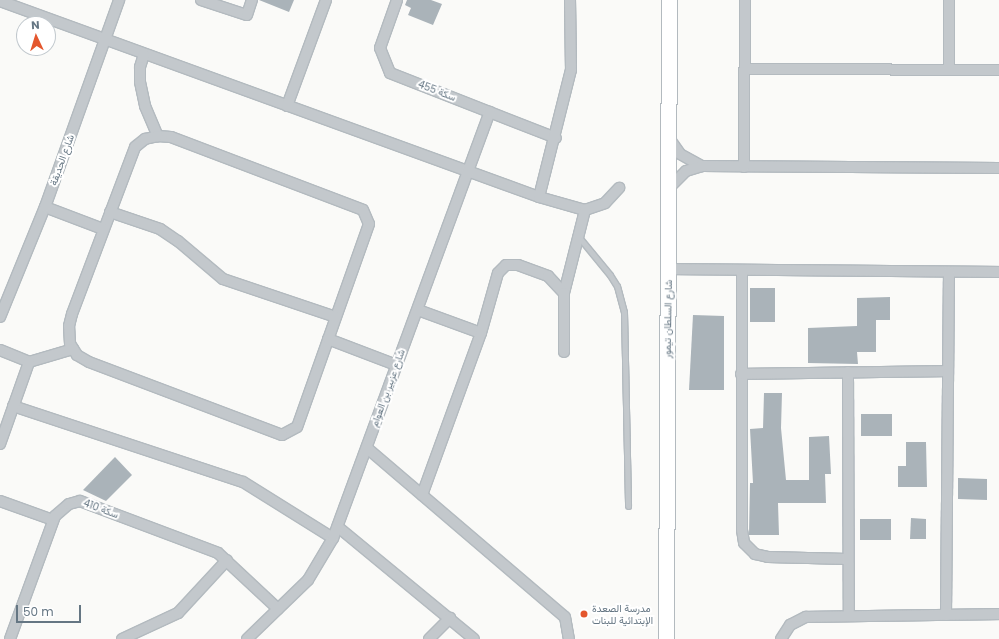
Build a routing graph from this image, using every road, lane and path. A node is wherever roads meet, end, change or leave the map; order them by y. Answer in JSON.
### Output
{"nodes":[{"id":1,"x":119,"y":0,"type":"edge"},
{"id":2,"x":201,"y":0,"type":"edge"},
{"id":3,"x":252,"y":0,"type":"edge"},
{"id":4,"x":326,"y":0,"type":"edge"},
{"id":5,"x":397,"y":0,"type":"edge"},
{"id":6,"x":570,"y":0,"type":"edge"},
{"id":7,"x":661,"y":0,"type":"edge"},
{"id":8,"x":669,"y":0,"type":"edge"},
{"id":9,"x":745,"y":0,"type":"edge"},
{"id":10,"x":949,"y":0,"type":"edge"},
{"id":11,"x":0,"y":1,"type":"edge"},
{"id":12,"x":105,"y":40,"type":"junction"},
{"id":13,"x":144,"y":54,"type":"junction"},
{"id":14,"x":745,"y":69,"type":"junction"},
{"id":15,"x":949,"y":70,"type":"junction"},
{"id":16,"x":999,"y":70,"type":"edge"},
{"id":17,"x":287,"y":106,"type":"junction"},
{"id":18,"x":490,"y":112,"type":"junction"},
{"id":19,"x":668,"y":133,"type":"junction"},
{"id":20,"x":158,"y":136,"type":"junction"},
{"id":21,"x":556,"y":138,"type":"junction"},
{"id":22,"x":702,"y":166,"type":"junction"},
{"id":23,"x":744,"y":167,"type":"junction"},
{"id":24,"x":999,"y":168,"type":"edge"},
{"id":25,"x":468,"y":171,"type":"junction"},
{"id":26,"x":619,"y":188,"type":"dead end"},
{"id":27,"x":668,"y":189,"type":"junction"},
{"id":28,"x":539,"y":197,"type":"junction"},
{"id":29,"x":44,"y":208,"type":"junction"},
{"id":30,"x":585,"y":210,"type":"junction"},
{"id":31,"x":110,"y":212,"type":"junction"},
{"id":32,"x":103,"y":229,"type":"junction"},
{"id":33,"x":578,"y":235,"type":"junction"},
{"id":34,"x":669,"y":269,"type":"junction"},
{"id":35,"x":742,"y":270,"type":"junction"},
{"id":36,"x":949,"y":272,"type":"junction"},
{"id":37,"x":999,"y":272,"type":"edge"},
{"id":38,"x":564,"y":293,"type":"junction"},
{"id":39,"x":418,"y":310,"type":"junction"},
{"id":40,"x":336,"y":316,"type":"junction"},
{"id":41,"x":0,"y":317,"type":"edge"},
{"id":42,"x":481,"y":333,"type":"junction"},
{"id":43,"x":328,"y":339,"type":"junction"},
{"id":44,"x":73,"y":349,"type":"junction"},
{"id":45,"x":0,"y":350,"type":"edge"},
{"id":46,"x":564,"y":352,"type":"dead end"},
{"id":47,"x":29,"y":362,"type":"junction"},
{"id":48,"x":396,"y":365,"type":"junction"},
{"id":49,"x":948,"y":371,"type":"junction"},
{"id":50,"x":848,"y":372,"type":"junction"},
{"id":51,"x":741,"y":374,"type":"junction"},
{"id":52,"x":13,"y":406,"type":"junction"},
{"id":53,"x":0,"y":444,"type":"edge"},
{"id":54,"x":367,"y":448,"type":"junction"},
{"id":55,"x":422,"y":495,"type":"junction"},
{"id":56,"x":0,"y":501,"type":"edge"},
{"id":57,"x":628,"y":506,"type":"dead end"},
{"id":58,"x":54,"y":520,"type":"junction"},
{"id":59,"x":338,"y":527,"type":"junction"},
{"id":60,"x":333,"y":538,"type":"junction"},
{"id":61,"x":848,"y":559,"type":"junction"},
{"id":62,"x":227,"y":560,"type":"junction"},
{"id":63,"x":278,"y":609,"type":"junction"},
{"id":64,"x":999,"y":614,"type":"edge"},
{"id":65,"x":849,"y":615,"type":"junction"},
{"id":66,"x":946,"y":615,"type":"junction"},
{"id":67,"x":450,"y":618,"type":"junction"},
{"id":68,"x":10,"y":639,"type":"edge"},
{"id":69,"x":122,"y":639,"type":"edge"},
{"id":70,"x":247,"y":639,"type":"edge"},
{"id":71,"x":429,"y":639,"type":"edge"},
{"id":72,"x":474,"y":639,"type":"edge"},
{"id":73,"x":569,"y":639,"type":"edge"},
{"id":74,"x":659,"y":639,"type":"edge"},
{"id":75,"x":666,"y":639,"type":"edge"},
{"id":76,"x":781,"y":639,"type":"edge"}],
"edges":[{"from":1,"to":12,"type":"street","name":"شارع الحديقة"},
{"from":2,"to":3,"type":"street"},
{"from":4,"to":17,"type":"street"},
{"from":5,"to":18,"type":"street","name":"سكة 455"},
{"from":6,"to":21,"type":"street"},
{"from":7,"to":74,"type":"main road","name":"شارع السلطان تيمور"},
{"from":8,"to":19,"type":"main road","name":"شارع السلطان تيمور"},
{"from":9,"to":14,"type":"street"},
{"from":10,"to":15,"type":"street"},
{"from":11,"to":12,"type":"street"},
{"from":12,"to":13,"type":"street"},
{"from":12,"to":29,"type":"street","name":"شارع الحديقة"},
{"from":13,"to":17,"type":"street"},
{"from":13,"to":20,"type":"street"},
{"from":14,"to":15,"type":"street"},
{"from":14,"to":23,"type":"street"},
{"from":15,"to":16,"type":"street"},
{"from":17,"to":25,"type":"street"},
{"from":18,"to":21,"type":"street","name":"سكة 455"},
{"from":18,"to":25,"type":"street","name":"شارع عزبير بن العوام"},
{"from":19,"to":22,"type":"street"},
{"from":19,"to":27,"type":"main road","name":"شارع السلطان تيمور"},
{"from":20,"to":31,"type":"street"},
{"from":20,"to":40,"type":"street"},
{"from":21,"to":28,"type":"street"},
{"from":22,"to":23,"type":"street"},
{"from":22,"to":27,"type":"street"},
{"from":23,"to":24,"type":"street"},
{"from":25,"to":28,"type":"street"},
{"from":25,"to":39,"type":"street","name":"شارع عزبير بن العوام"},
{"from":26,"to":30,"type":"street"},
{"from":27,"to":34,"type":"main road","name":"شارع السلطان تيمور"},
{"from":28,"to":30,"type":"street"},
{"from":29,"to":32,"type":"street"},
{"from":29,"to":41,"type":"street","name":"شارع الحديقة"},
{"from":30,"to":33,"type":"street"},
{"from":31,"to":32,"type":"street"},
{"from":31,"to":40,"type":"street"},
{"from":32,"to":44,"type":"street"},
{"from":33,"to":38,"type":"street"},
{"from":33,"to":57,"type":"lane"},
{"from":34,"to":35,"type":"street"},
{"from":34,"to":75,"type":"main road","name":"شارع السلطان تيمور"},
{"from":35,"to":36,"type":"street"},
{"from":35,"to":51,"type":"street"},
{"from":36,"to":37,"type":"street"},
{"from":36,"to":49,"type":"street"},
{"from":38,"to":42,"type":"street"},
{"from":38,"to":46,"type":"street"},
{"from":39,"to":42,"type":"street"},
{"from":39,"to":48,"type":"street","name":"شارع عزبير بن العوام"},
{"from":40,"to":43,"type":"street"},
{"from":42,"to":55,"type":"street"},
{"from":43,"to":44,"type":"street"},
{"from":43,"to":48,"type":"street"},
{"from":44,"to":47,"type":"street"},
{"from":45,"to":47,"type":"street"},
{"from":47,"to":52,"type":"street"},
{"from":48,"to":54,"type":"street","name":"شارع عزبير بن العوام"},
{"from":49,"to":50,"type":"street"},
{"from":49,"to":66,"type":"street"},
{"from":50,"to":51,"type":"street"},
{"from":50,"to":61,"type":"street"},
{"from":51,"to":61,"type":"street"},
{"from":52,"to":53,"type":"street"},
{"from":52,"to":60,"type":"street"},
{"from":54,"to":55,"type":"street"},
{"from":54,"to":59,"type":"street","name":"شارع عزبير بن العوام"},
{"from":55,"to":73,"type":"street"},
{"from":56,"to":58,"type":"street"},
{"from":58,"to":62,"type":"street","name":"سكة 410"},
{"from":58,"to":68,"type":"street","name":"سكة 410"},
{"from":59,"to":60,"type":"street","name":"شارع عزبير بن العوام"},
{"from":59,"to":67,"type":"street"},
{"from":60,"to":63,"type":"street","name":"شارع عزبير بن العوام"},
{"from":61,"to":65,"type":"street"},
{"from":62,"to":63,"type":"street","name":"سكة 410"},
{"from":62,"to":69,"type":"street"},
{"from":63,"to":70,"type":"street","name":"شارع عزبير بن العوام"},
{"from":64,"to":66,"type":"street"},
{"from":65,"to":66,"type":"street"},
{"from":65,"to":76,"type":"street"},
{"from":67,"to":71,"type":"street"},
{"from":67,"to":72,"type":"street"}]}
